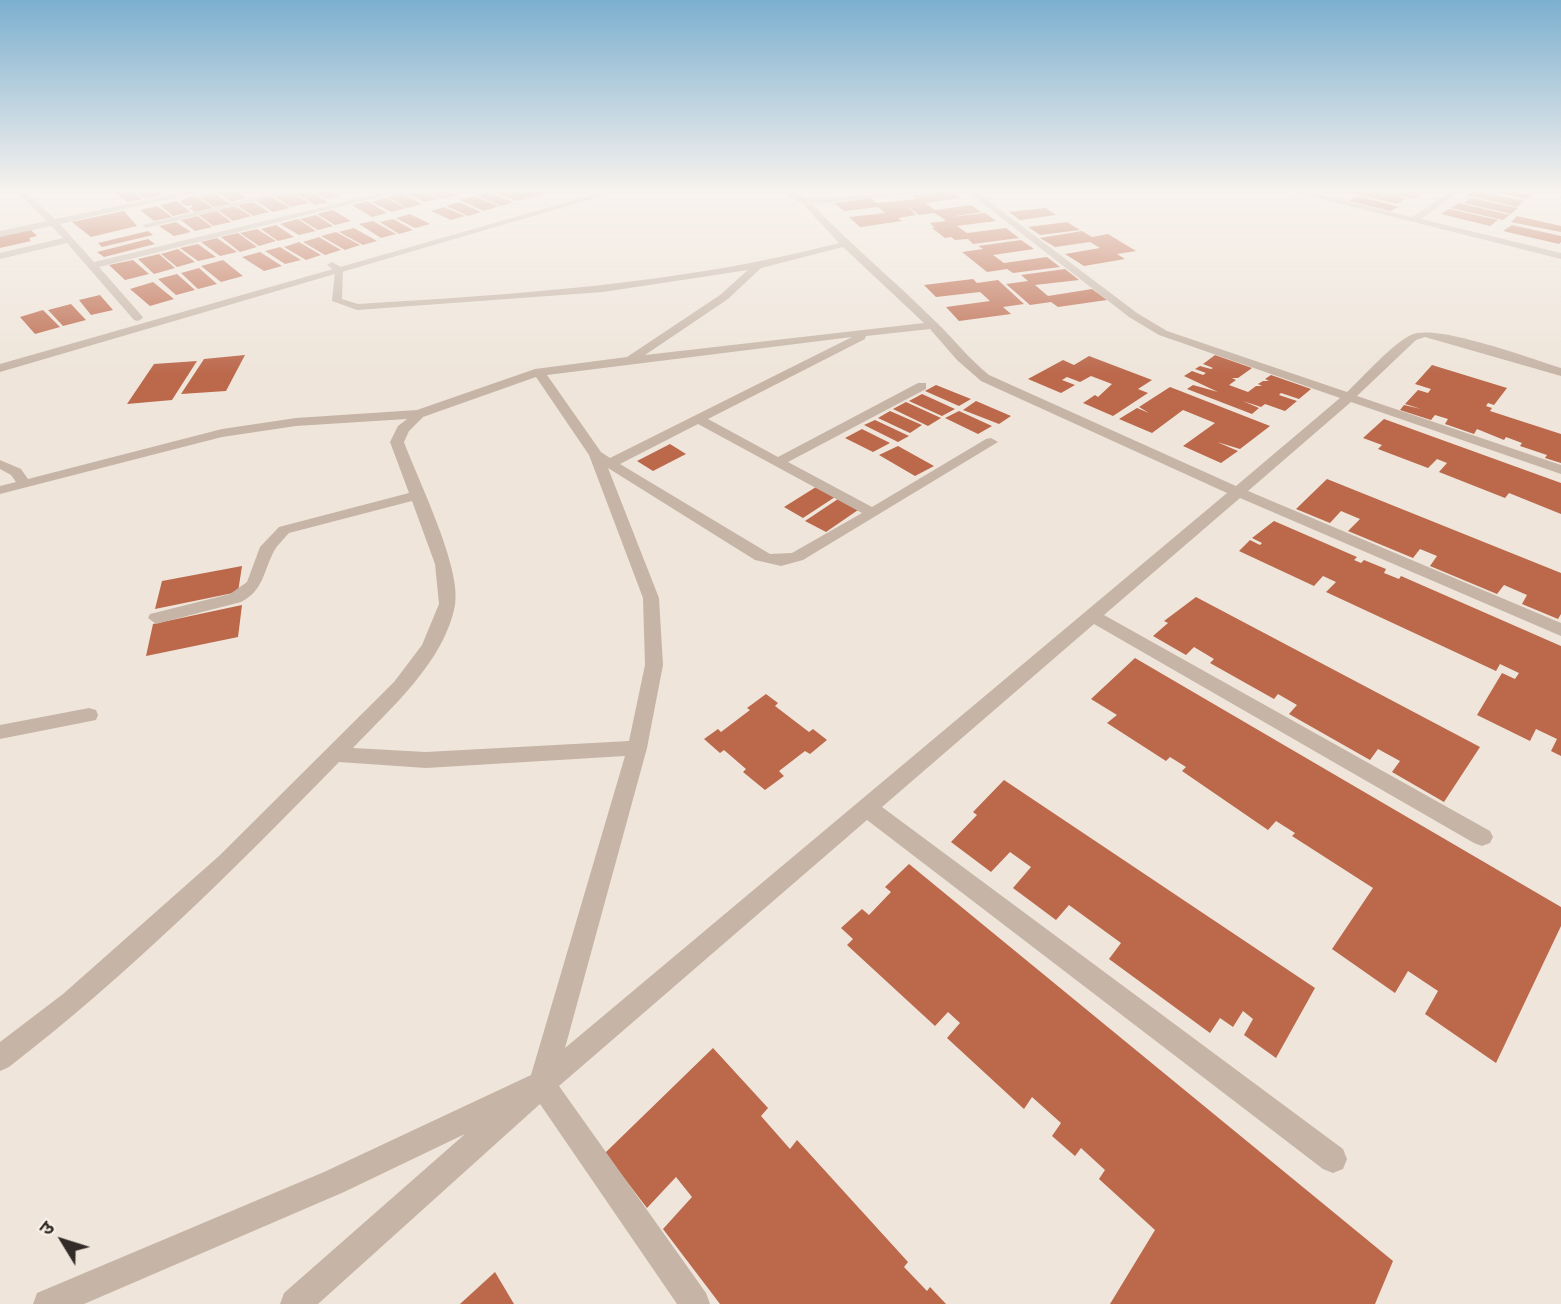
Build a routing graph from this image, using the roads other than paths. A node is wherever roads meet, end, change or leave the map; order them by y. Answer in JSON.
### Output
{"nodes":[{"id":1,"x":80,"y":253,"type":"edge"},
{"id":2,"x":147,"y":253,"type":"edge"},
{"id":3,"x":384,"y":253,"type":"edge"},
{"id":4,"x":388,"y":253,"type":"edge"},
{"id":5,"x":812,"y":253,"type":"edge"},
{"id":6,"x":855,"y":253,"type":"edge"},
{"id":7,"x":1052,"y":253,"type":"edge"},
{"id":8,"x":92,"y":266,"type":"junction"},
{"id":9,"x":336,"y":267,"type":"junction"},
{"id":10,"x":756,"y":268,"type":"junction"},
{"id":11,"x":138,"y":318,"type":"junction"},
{"id":12,"x":933,"y":325,"type":"junction"},
{"id":13,"x":870,"y":332,"type":"junction"},
{"id":14,"x":0,"y":357,"type":"edge"},
{"id":15,"x":629,"y":360,"type":"junction"},
{"id":16,"x":0,"y":368,"type":"edge"},
{"id":17,"x":539,"y":372,"type":"junction"},
{"id":18,"x":1561,"y":372,"type":"edge"},
{"id":19,"x":922,"y":386,"type":"dead end"},
{"id":20,"x":1349,"y":397,"type":"junction"},
{"id":21,"x":419,"y":414,"type":"junction"},
{"id":22,"x":698,"y":419,"type":"junction"},
{"id":23,"x":991,"y":442,"type":"dead end"},
{"id":24,"x":603,"y":459,"type":"junction"},
{"id":25,"x":778,"y":462,"type":"junction"},
{"id":26,"x":0,"y":464,"type":"edge"},
{"id":27,"x":1561,"y":470,"type":"edge"},
{"id":28,"x":23,"y":482,"type":"junction"},
{"id":29,"x":0,"y":490,"type":"edge"},
{"id":30,"x":1238,"y":492,"type":"junction"},
{"id":31,"x":416,"y":496,"type":"junction"},
{"id":32,"x":873,"y":513,"type":"junction"},
{"id":33,"x":1091,"y":615,"type":"junction"},
{"id":34,"x":156,"y":618,"type":"dead end"},
{"id":35,"x":1561,"y":631,"type":"edge"},
{"id":36,"x":89,"y":715,"type":"dead end"},
{"id":37,"x":0,"y":732,"type":"edge"},
{"id":38,"x":637,"y":748,"type":"junction"},
{"id":39,"x":333,"y":754,"type":"junction"},
{"id":40,"x":866,"y":807,"type":"junction"},
{"id":41,"x":1482,"y":837,"type":"dead end"},
{"id":42,"x":0,"y":1058,"type":"edge"},
{"id":43,"x":542,"y":1084,"type":"junction"},
{"id":44,"x":1333,"y":1159,"type":"dead end"},
{"id":45,"x":48,"y":1304,"type":"edge"},
{"id":46,"x":295,"y":1304,"type":"edge"},
{"id":47,"x":695,"y":1304,"type":"edge"}],
"edges":[{"from":1,"to":8,"type":"street"},
{"from":2,"to":8,"type":"street"},
{"from":3,"to":9,"type":"street"},
{"from":4,"to":9,"type":"street"},
{"from":5,"to":10,"type":"street"},
{"from":6,"to":12,"type":"street"},
{"from":7,"to":20,"type":"street"},
{"from":8,"to":11,"type":"street"},
{"from":9,"to":10,"type":"street"},
{"from":9,"to":11,"type":"street"},
{"from":9,"to":16,"type":"street"},
{"from":10,"to":15,"type":"street"},
{"from":11,"to":14,"type":"street"},
{"from":12,"to":13,"type":"street"},
{"from":12,"to":30,"type":"street"},
{"from":13,"to":15,"type":"street"},
{"from":13,"to":22,"type":"street"},
{"from":15,"to":17,"type":"street"},
{"from":17,"to":21,"type":"street"},
{"from":17,"to":24,"type":"street"},
{"from":18,"to":20,"type":"street"},
{"from":19,"to":25,"type":"street"},
{"from":20,"to":27,"type":"street"},
{"from":20,"to":30,"type":"street"},
{"from":21,"to":28,"type":"street"},
{"from":21,"to":31,"type":"street"},
{"from":22,"to":24,"type":"street"},
{"from":22,"to":25,"type":"street"},
{"from":23,"to":32,"type":"street"},
{"from":24,"to":32,"type":"street"},
{"from":24,"to":38,"type":"street"},
{"from":25,"to":32,"type":"street"},
{"from":26,"to":28,"type":"street"},
{"from":28,"to":29,"type":"street"},
{"from":30,"to":33,"type":"street"},
{"from":30,"to":35,"type":"street"},
{"from":31,"to":34,"type":"street"},
{"from":31,"to":39,"type":"street"},
{"from":33,"to":40,"type":"street"},
{"from":33,"to":41,"type":"street"},
{"from":36,"to":37,"type":"street"},
{"from":38,"to":39,"type":"street"},
{"from":38,"to":43,"type":"street"},
{"from":39,"to":42,"type":"street"},
{"from":40,"to":43,"type":"street"},
{"from":40,"to":44,"type":"street"},
{"from":43,"to":45,"type":"street"},
{"from":43,"to":46,"type":"street"},
{"from":43,"to":47,"type":"street"}]}
